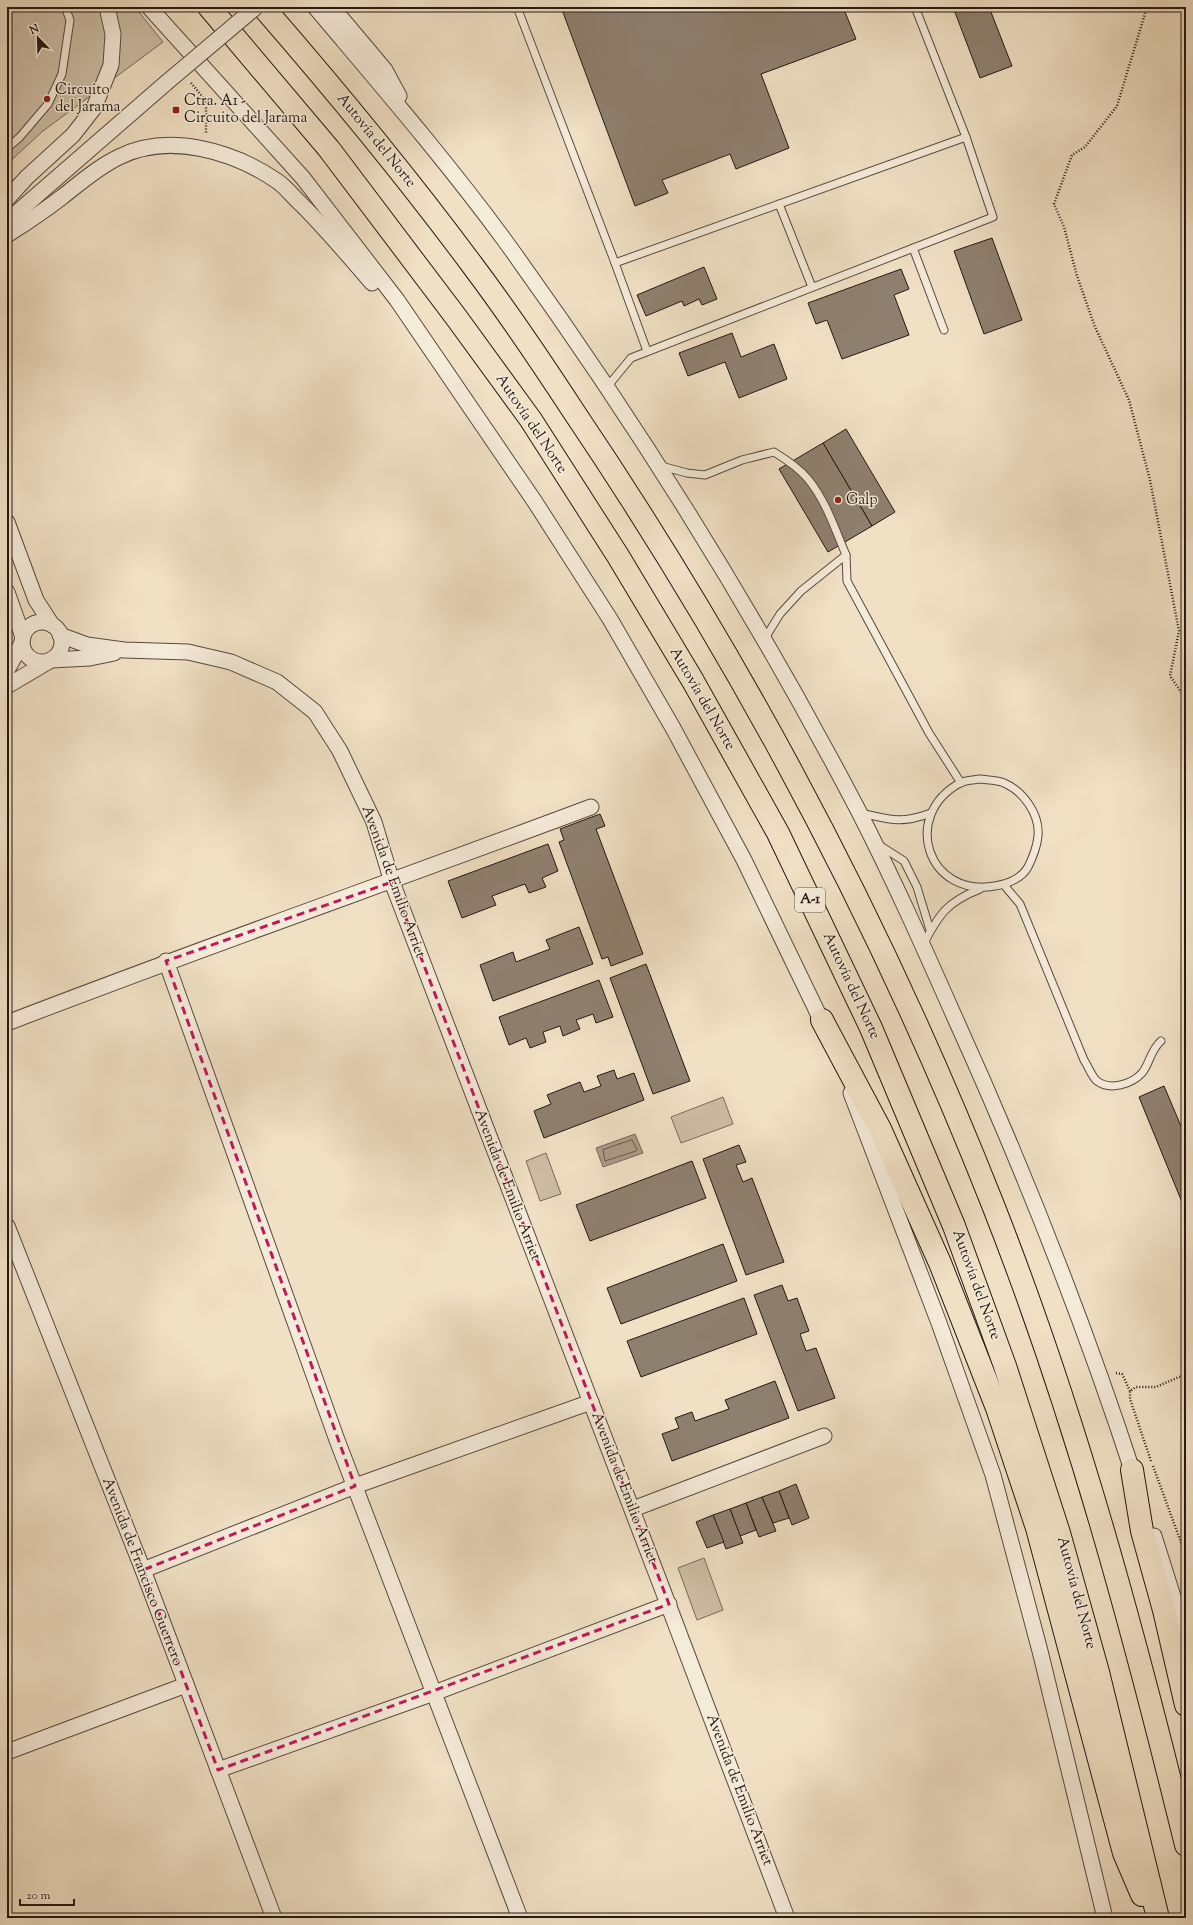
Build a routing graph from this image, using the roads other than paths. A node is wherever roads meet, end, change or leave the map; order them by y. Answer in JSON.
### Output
{"nodes":[{"id":1,"x":65,"y":7,"type":"edge"},
{"id":2,"x":107,"y":7,"type":"edge"},
{"id":3,"x":148,"y":7,"type":"edge"},
{"id":4,"x":209,"y":7,"type":"edge"},
{"id":5,"x":256,"y":7,"type":"edge"},
{"id":6,"x":262,"y":7,"type":"edge"},
{"id":7,"x":315,"y":7,"type":"edge"},
{"id":8,"x":332,"y":7,"type":"edge"},
{"id":9,"x":517,"y":7,"type":"edge"},
{"id":10,"x":915,"y":7,"type":"edge"},
{"id":11,"x":415,"y":125,"type":"junction"},
{"id":12,"x":966,"y":137,"type":"junction"},
{"id":13,"x":7,"y":148,"type":"edge"},
{"id":14,"x":7,"y":198,"type":"edge"},
{"id":15,"x":779,"y":204,"type":"junction"},
{"id":16,"x":9,"y":220,"type":"edge"},
{"id":17,"x":7,"y":235,"type":"edge"},
{"id":18,"x":914,"y":248,"type":"junction"},
{"id":19,"x":615,"y":263,"type":"junction"},
{"id":20,"x":812,"y":287,"type":"junction"},
{"id":21,"x":944,"y":330,"type":"dead end"},
{"id":22,"x":647,"y":351,"type":"junction"},
{"id":23,"x":457,"y":387,"type":"junction"},
{"id":24,"x":607,"y":387,"type":"junction"},
{"id":25,"x":658,"y":465,"type":"junction"},
{"id":26,"x":7,"y":522,"type":"edge"},
{"id":27,"x":846,"y":555,"type":"junction"},
{"id":28,"x":7,"y":592,"type":"edge"},
{"id":29,"x":56,"y":630,"type":"junction"},
{"id":30,"x":22,"y":640,"type":"junction"},
{"id":31,"x":763,"y":640,"type":"junction"},
{"id":32,"x":124,"y":650,"type":"junction"},
{"id":33,"x":51,"y":660,"type":"junction"},
{"id":34,"x":7,"y":670,"type":"edge"},
{"id":35,"x":7,"y":686,"type":"edge"},
{"id":36,"x":961,"y":782,"type":"junction"},
{"id":37,"x":591,"y":807,"type":"dead end"},
{"id":38,"x":859,"y":813,"type":"junction"},
{"id":39,"x":931,"y":813,"type":"junction"},
{"id":40,"x":873,"y":841,"type":"junction"},
{"id":41,"x":392,"y":882,"type":"junction"},
{"id":42,"x":1004,"y":885,"type":"junction"},
{"id":43,"x":981,"y":889,"type":"junction"},
{"id":44,"x":930,"y":930,"type":"junction"},
{"id":45,"x":923,"y":946,"type":"junction"},
{"id":46,"x":166,"y":962,"type":"junction"},
{"id":47,"x":822,"y":1020,"type":"junction"},
{"id":48,"x":7,"y":1023,"type":"edge"},
{"id":49,"x":1161,"y":1041,"type":"dead end"},
{"id":50,"x":7,"y":1226,"type":"edge"},
{"id":51,"x":590,"y":1402,"type":"junction"},
{"id":52,"x":824,"y":1436,"type":"dead end"},
{"id":53,"x":1132,"y":1470,"type":"junction"},
{"id":54,"x":355,"y":1486,"type":"junction"},
{"id":55,"x":633,"y":1509,"type":"junction"},
{"id":56,"x":143,"y":1570,"type":"junction"},
{"id":57,"x":668,"y":1604,"type":"junction"},
{"id":58,"x":1186,"y":1638,"type":"edge"},
{"id":59,"x":186,"y":1685,"type":"junction"},
{"id":60,"x":434,"y":1693,"type":"junction"},
{"id":61,"x":1186,"y":1705,"type":"edge"},
{"id":62,"x":7,"y":1752,"type":"edge"},
{"id":63,"x":218,"y":1770,"type":"junction"},
{"id":64,"x":1186,"y":1845,"type":"edge"},
{"id":65,"x":274,"y":1918,"type":"edge"},
{"id":66,"x":520,"y":1918,"type":"edge"},
{"id":67,"x":787,"y":1918,"type":"edge"},
{"id":68,"x":1105,"y":1918,"type":"edge"},
{"id":69,"x":1152,"y":1918,"type":"edge"},
{"id":70,"x":1158,"y":1918,"type":"edge"}],
"edges":[{"from":1,"to":13,"type":"lane"},
{"from":2,"to":14,"type":"street"},
{"from":3,"to":23,"type":"street"},
{"from":4,"to":70,"type":"highway","name":"Autovía del Norte","number":"A-1"},
{"from":5,"to":16,"type":"street","bridge":true},
{"from":6,"to":64,"type":"highway","name":"Autovía del Norte"},
{"from":7,"to":11,"type":"street"},
{"from":8,"to":11,"type":"street"},
{"from":9,"to":19,"type":"lane"},
{"from":10,"to":12,"type":"lane"},
{"from":11,"to":24,"type":"street"},
{"from":12,"to":15,"type":"lane"},
{"from":12,"to":18,"type":"lane"},
{"from":15,"to":19,"type":"lane"},
{"from":15,"to":20,"type":"lane"},
{"from":17,"to":23,"type":"street"},
{"from":18,"to":20,"type":"lane"},
{"from":18,"to":21,"type":"lane"},
{"from":19,"to":22,"type":"lane"},
{"from":20,"to":22,"type":"lane"},
{"from":22,"to":24,"type":"lane"},
{"from":23,"to":47,"type":"street"},
{"from":24,"to":25,"type":"street"},
{"from":25,"to":27,"type":"lane"},
{"from":25,"to":31,"type":"street"},
{"from":26,"to":29,"type":"street"},
{"from":27,"to":31,"type":"lane"},
{"from":27,"to":36,"type":"lane"},
{"from":28,"to":30,"type":"street"},
{"from":29,"to":30,"type":"street"},
{"from":29,"to":32,"type":"street","name":"Avenida de Emilio Arriet"},
{"from":29,"to":33,"type":"street"},
{"from":30,"to":33,"type":"street"},
{"from":30,"to":34,"type":"street"},
{"from":31,"to":38,"type":"street"},
{"from":32,"to":33,"type":"street"},
{"from":32,"to":41,"type":"street","name":"Avenida de Emilio Arriet"},
{"from":33,"to":35,"type":"street"},
{"from":36,"to":39,"type":"lane"},
{"from":36,"to":42,"type":"lane"},
{"from":37,"to":41,"type":"street"},
{"from":38,"to":39,"type":"lane"},
{"from":38,"to":40,"type":"street"},
{"from":39,"to":43,"type":"lane"},
{"from":40,"to":44,"type":"lane"},
{"from":40,"to":45,"type":"street"},
{"from":41,"to":46,"type":"street"},
{"from":41,"to":51,"type":"street","name":"Avenida de Emilio Arriet"},
{"from":42,"to":43,"type":"lane"},
{"from":42,"to":49,"type":"lane"},
{"from":43,"to":44,"type":"lane"},
{"from":44,"to":45,"type":"lane"},
{"from":45,"to":53,"type":"street"},
{"from":46,"to":48,"type":"street"},
{"from":46,"to":54,"type":"street"},
{"from":47,"to":68,"type":"street"},
{"from":47,"to":69,"type":"highway"},
{"from":50,"to":56,"type":"street","name":"Avenida de Francisco Guerrero"},
{"from":51,"to":54,"type":"street"},
{"from":51,"to":55,"type":"street","name":"Avenida de Emilio Arriet"},
{"from":52,"to":55,"type":"street"},
{"from":53,"to":58,"type":"street"},
{"from":53,"to":61,"type":"highway"},
{"from":54,"to":56,"type":"street"},
{"from":54,"to":60,"type":"street"},
{"from":55,"to":57,"type":"street","name":"Avenida de Emilio Arriet"},
{"from":56,"to":59,"type":"street","name":"Avenida de Francisco Guerrero"},
{"from":57,"to":60,"type":"street"},
{"from":57,"to":67,"type":"street","name":"Avenida de Emilio Arriet"},
{"from":59,"to":62,"type":"street"},
{"from":59,"to":63,"type":"street","name":"Avenida de Francisco Guerrero"},
{"from":60,"to":63,"type":"street"},
{"from":60,"to":66,"type":"street"},
{"from":63,"to":65,"type":"street","name":"Avenida de Francisco Guerrero"}]}
